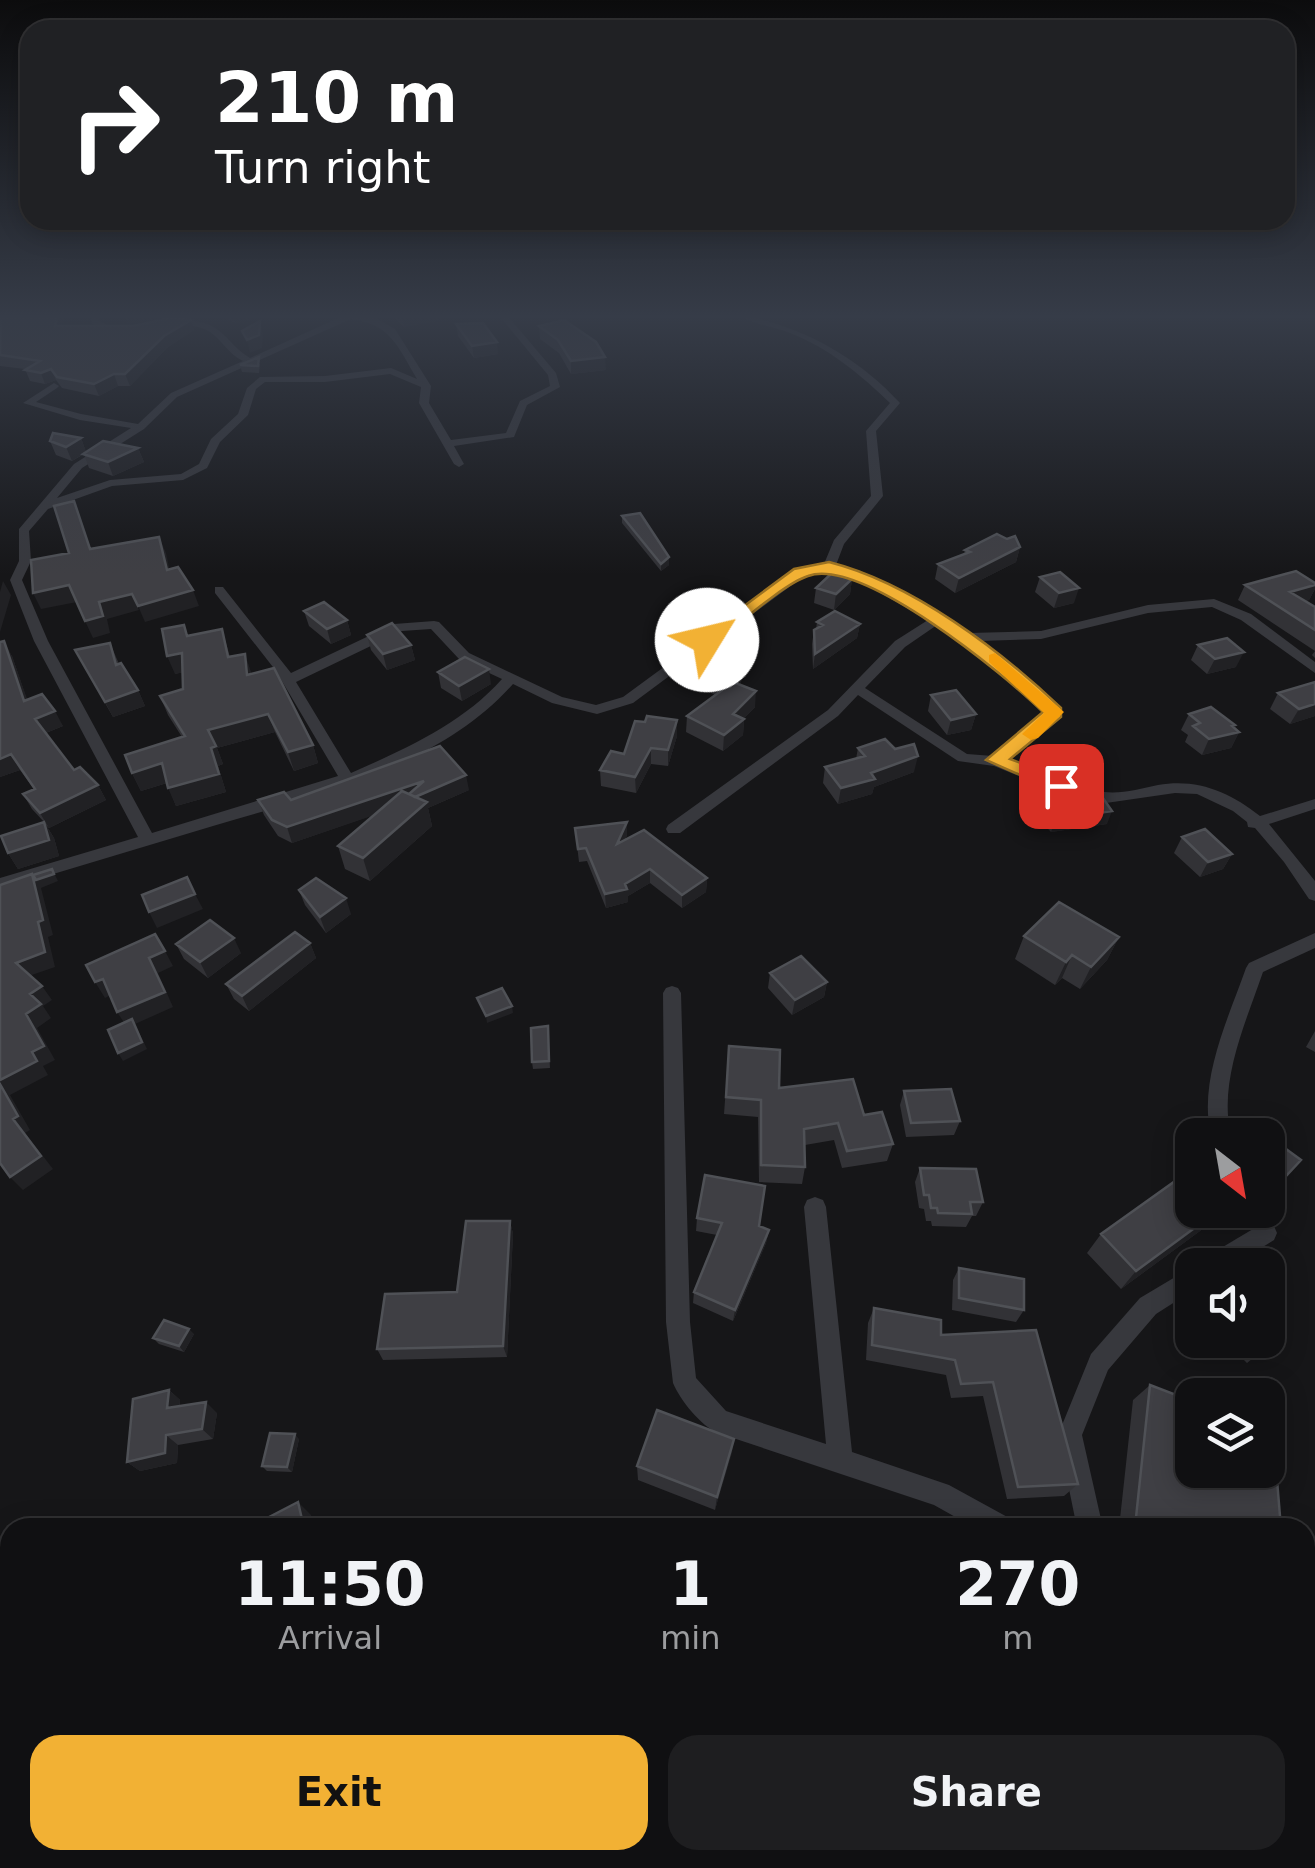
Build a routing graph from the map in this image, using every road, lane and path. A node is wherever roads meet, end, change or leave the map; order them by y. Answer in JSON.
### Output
{"nodes":[{"id":1,"x":31,"y":401,"type":"edge"},
{"id":2,"x":167,"y":401,"type":"edge"},
{"id":3,"x":248,"y":401,"type":"edge"},
{"id":4,"x":424,"y":401,"type":"edge"},
{"id":5,"x":528,"y":401,"type":"edge"},
{"id":6,"x":894,"y":401,"type":"edge"},
{"id":7,"x":140,"y":427,"type":"junction"},
{"id":8,"x":448,"y":444,"type":"junction"},
{"id":9,"x":459,"y":464,"type":"dead end"},
{"id":10,"x":46,"y":506,"type":"junction"},
{"id":11,"x":829,"y":567,"type":"junction"},
{"id":12,"x":219,"y":590,"type":"dead end"},
{"id":13,"x":938,"y":619,"type":"junction"},
{"id":14,"x":915,"y":634,"type":"junction"},
{"id":15,"x":963,"y":635,"type":"junction"},
{"id":16,"x":1315,"y":669,"type":"edge"},
{"id":17,"x":288,"y":680,"type":"junction"},
{"id":18,"x":509,"y":680,"type":"junction"},
{"id":19,"x":860,"y":690,"type":"junction"},
{"id":20,"x":996,"y":760,"type":"junction"},
{"id":21,"x":346,"y":777,"type":"junction"},
{"id":22,"x":1315,"y":804,"type":"edge"},
{"id":23,"x":1254,"y":823,"type":"junction"},
{"id":24,"x":674,"y":829,"type":"dead end"},
{"id":25,"x":146,"y":839,"type":"junction"},
{"id":26,"x":0,"y":884,"type":"edge"},
{"id":27,"x":1315,"y":895,"type":"edge"},
{"id":28,"x":1315,"y":940,"type":"edge"},
{"id":29,"x":672,"y":992,"type":"dead end"},
{"id":30,"x":1217,"y":1118,"type":"edge"},
{"id":31,"x":815,"y":1207,"type":"dead end"},
{"id":32,"x":1264,"y":1228,"type":"edge"},
{"id":33,"x":1241,"y":1248,"type":"edge"},
{"id":34,"x":1175,"y":1289,"type":"edge"},
{"id":35,"x":840,"y":1460,"type":"junction"},
{"id":36,"x":984,"y":1518,"type":"edge"},
{"id":37,"x":1088,"y":1518,"type":"edge"}],
"edges":[{"from":1,"to":7,"type":"street"},
{"from":2,"to":7,"type":"street"},
{"from":3,"to":10,"type":"street"},
{"from":4,"to":8,"type":"street"},
{"from":5,"to":8,"type":"street"},
{"from":6,"to":11,"type":"street"},
{"from":7,"to":10,"type":"street"},
{"from":8,"to":9,"type":"street"},
{"from":10,"to":25,"type":"street"},
{"from":11,"to":13,"type":"street"},
{"from":11,"to":18,"type":"street"},
{"from":12,"to":17,"type":"street"},
{"from":13,"to":14,"type":"street"},
{"from":13,"to":15,"type":"street"},
{"from":14,"to":15,"type":"street"},
{"from":14,"to":19,"type":"street"},
{"from":15,"to":16,"type":"street"},
{"from":15,"to":20,"type":"street"},
{"from":17,"to":18,"type":"street"},
{"from":17,"to":21,"type":"street"},
{"from":18,"to":21,"type":"street"},
{"from":19,"to":20,"type":"street"},
{"from":19,"to":24,"type":"street"},
{"from":20,"to":23,"type":"street"},
{"from":21,"to":25,"type":"street"},
{"from":22,"to":23,"type":"street"},
{"from":23,"to":27,"type":"street"},
{"from":25,"to":26,"type":"street"},
{"from":28,"to":30,"type":"street"},
{"from":29,"to":35,"type":"street"},
{"from":31,"to":35,"type":"street"},
{"from":32,"to":33,"type":"street"},
{"from":34,"to":37,"type":"street"},
{"from":35,"to":36,"type":"street"}]}
